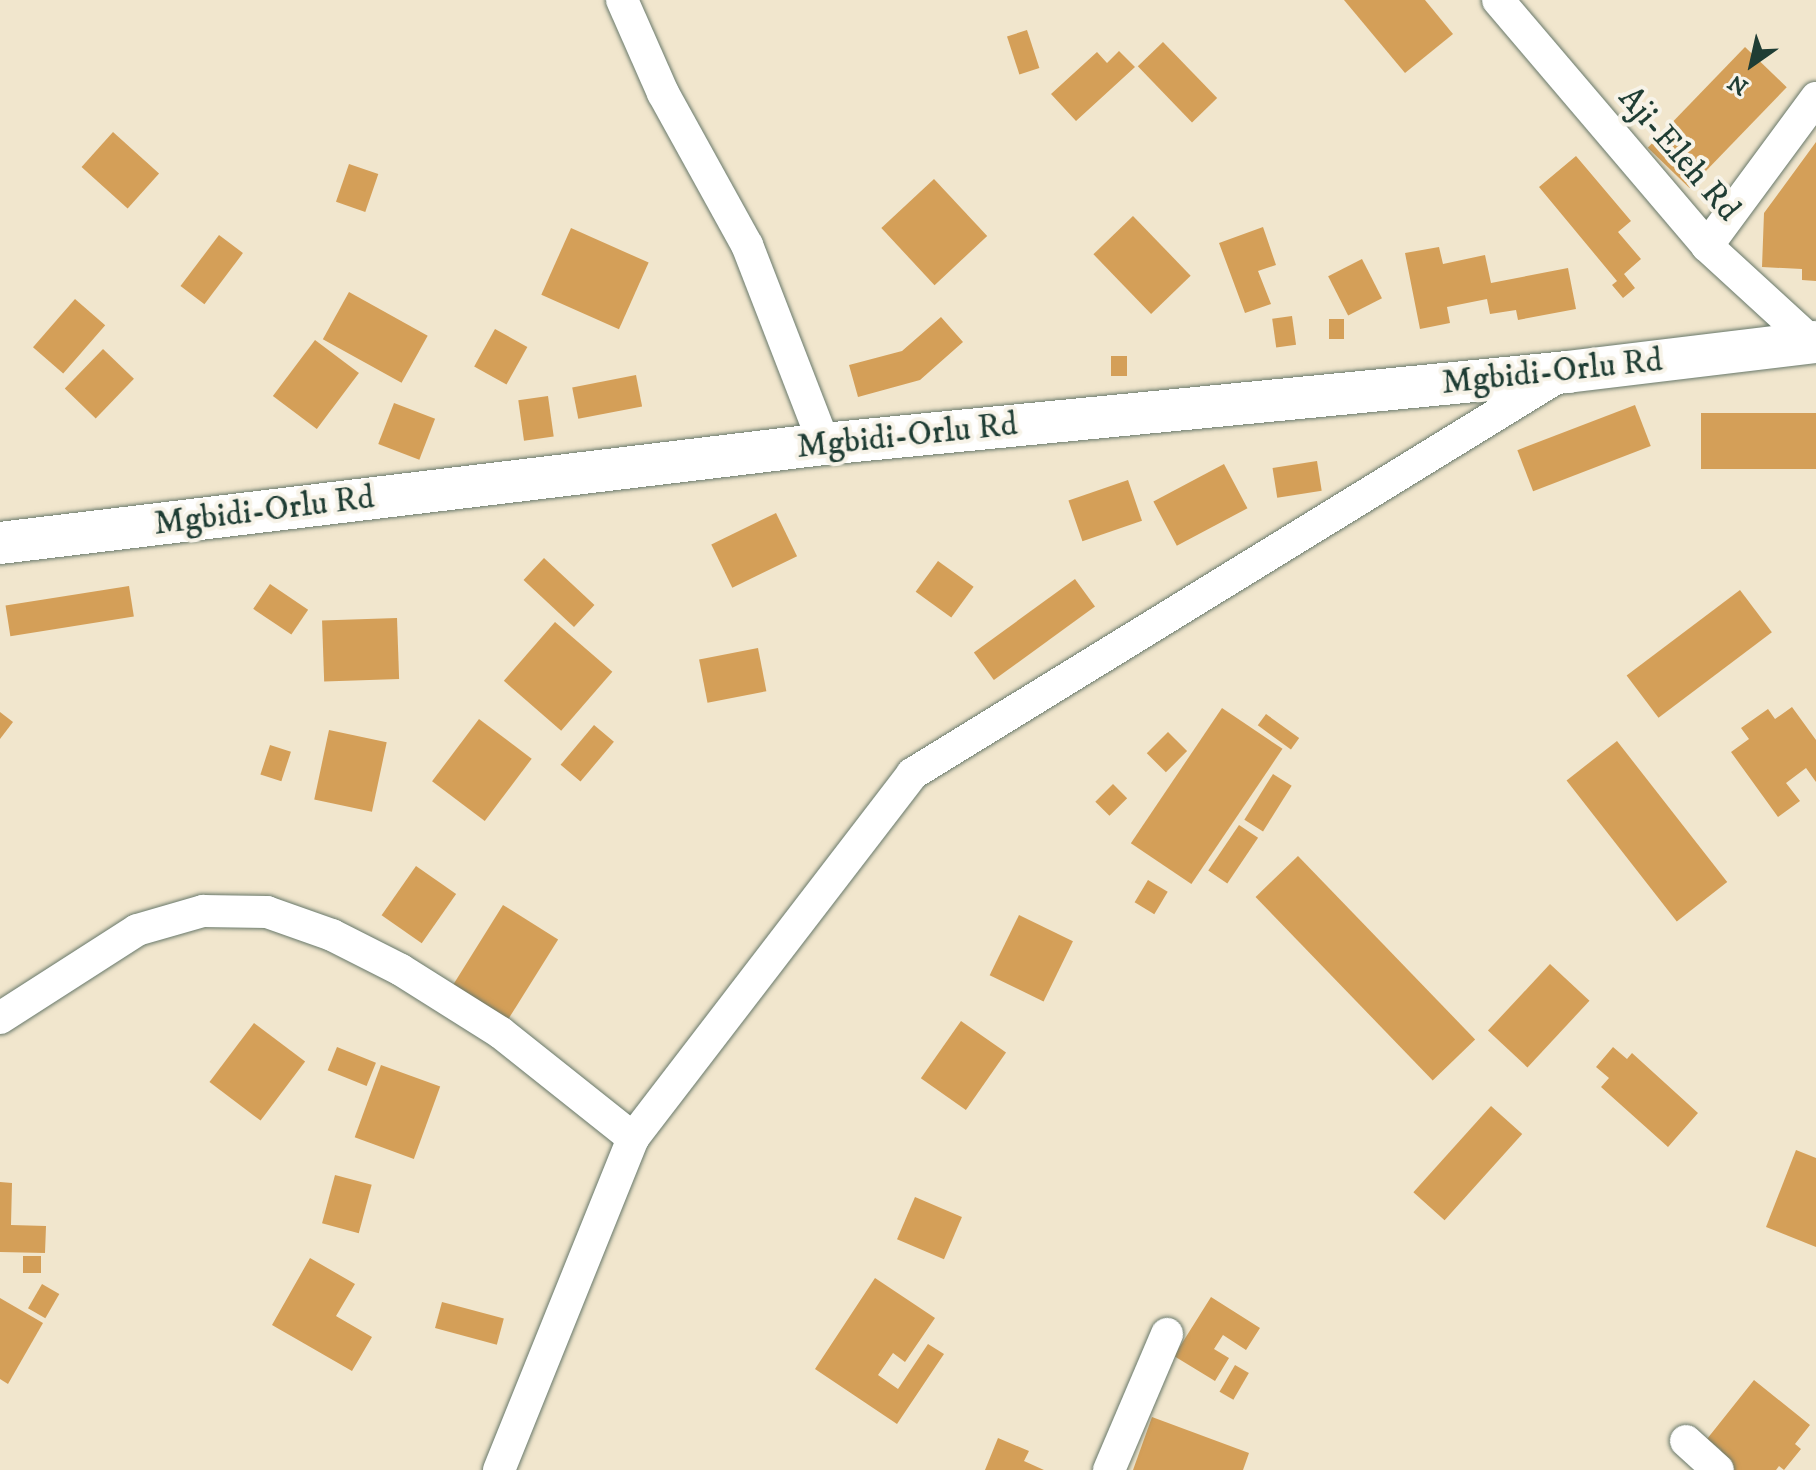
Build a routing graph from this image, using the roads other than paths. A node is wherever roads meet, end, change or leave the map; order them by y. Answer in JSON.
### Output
{"nodes":[{"id":1,"x":622,"y":0,"type":"edge"},
{"id":2,"x":1498,"y":0,"type":"edge"},
{"id":3,"x":1816,"y":98,"type":"edge"},
{"id":4,"x":1707,"y":246,"type":"junction"},
{"id":5,"x":1815,"y":343,"type":"edge"},
{"id":6,"x":1567,"y":372,"type":"junction"},
{"id":7,"x":824,"y":444,"type":"junction"},
{"id":8,"x":0,"y":543,"type":"edge"},
{"id":9,"x":0,"y":1018,"type":"edge"},
{"id":10,"x":633,"y":1138,"type":"junction"},
{"id":11,"x":1167,"y":1334,"type":"dead end"},
{"id":12,"x":1686,"y":1441,"type":"dead end"},
{"id":13,"x":499,"y":1470,"type":"edge"},
{"id":14,"x":1109,"y":1470,"type":"edge"},
{"id":15,"x":1718,"y":1470,"type":"edge"}],
"edges":[{"from":1,"to":7,"type":"street"},
{"from":2,"to":4,"type":"street","name":"Aji-Eleh Rd"},
{"from":3,"to":4,"type":"street"},
{"from":4,"to":5,"type":"street","name":"Aji-Eleh Rd"},
{"from":5,"to":6,"type":"main road","name":"Mgbidi-Orlu Rd"},
{"from":6,"to":7,"type":"main road","name":"Mgbidi-Orlu Rd"},
{"from":6,"to":10,"type":"street"},
{"from":7,"to":8,"type":"main road","name":"Mgbidi-Orlu Rd"},
{"from":9,"to":10,"type":"street"},
{"from":10,"to":13,"type":"street"},
{"from":11,"to":14,"type":"street"},
{"from":12,"to":15,"type":"street"}]}
